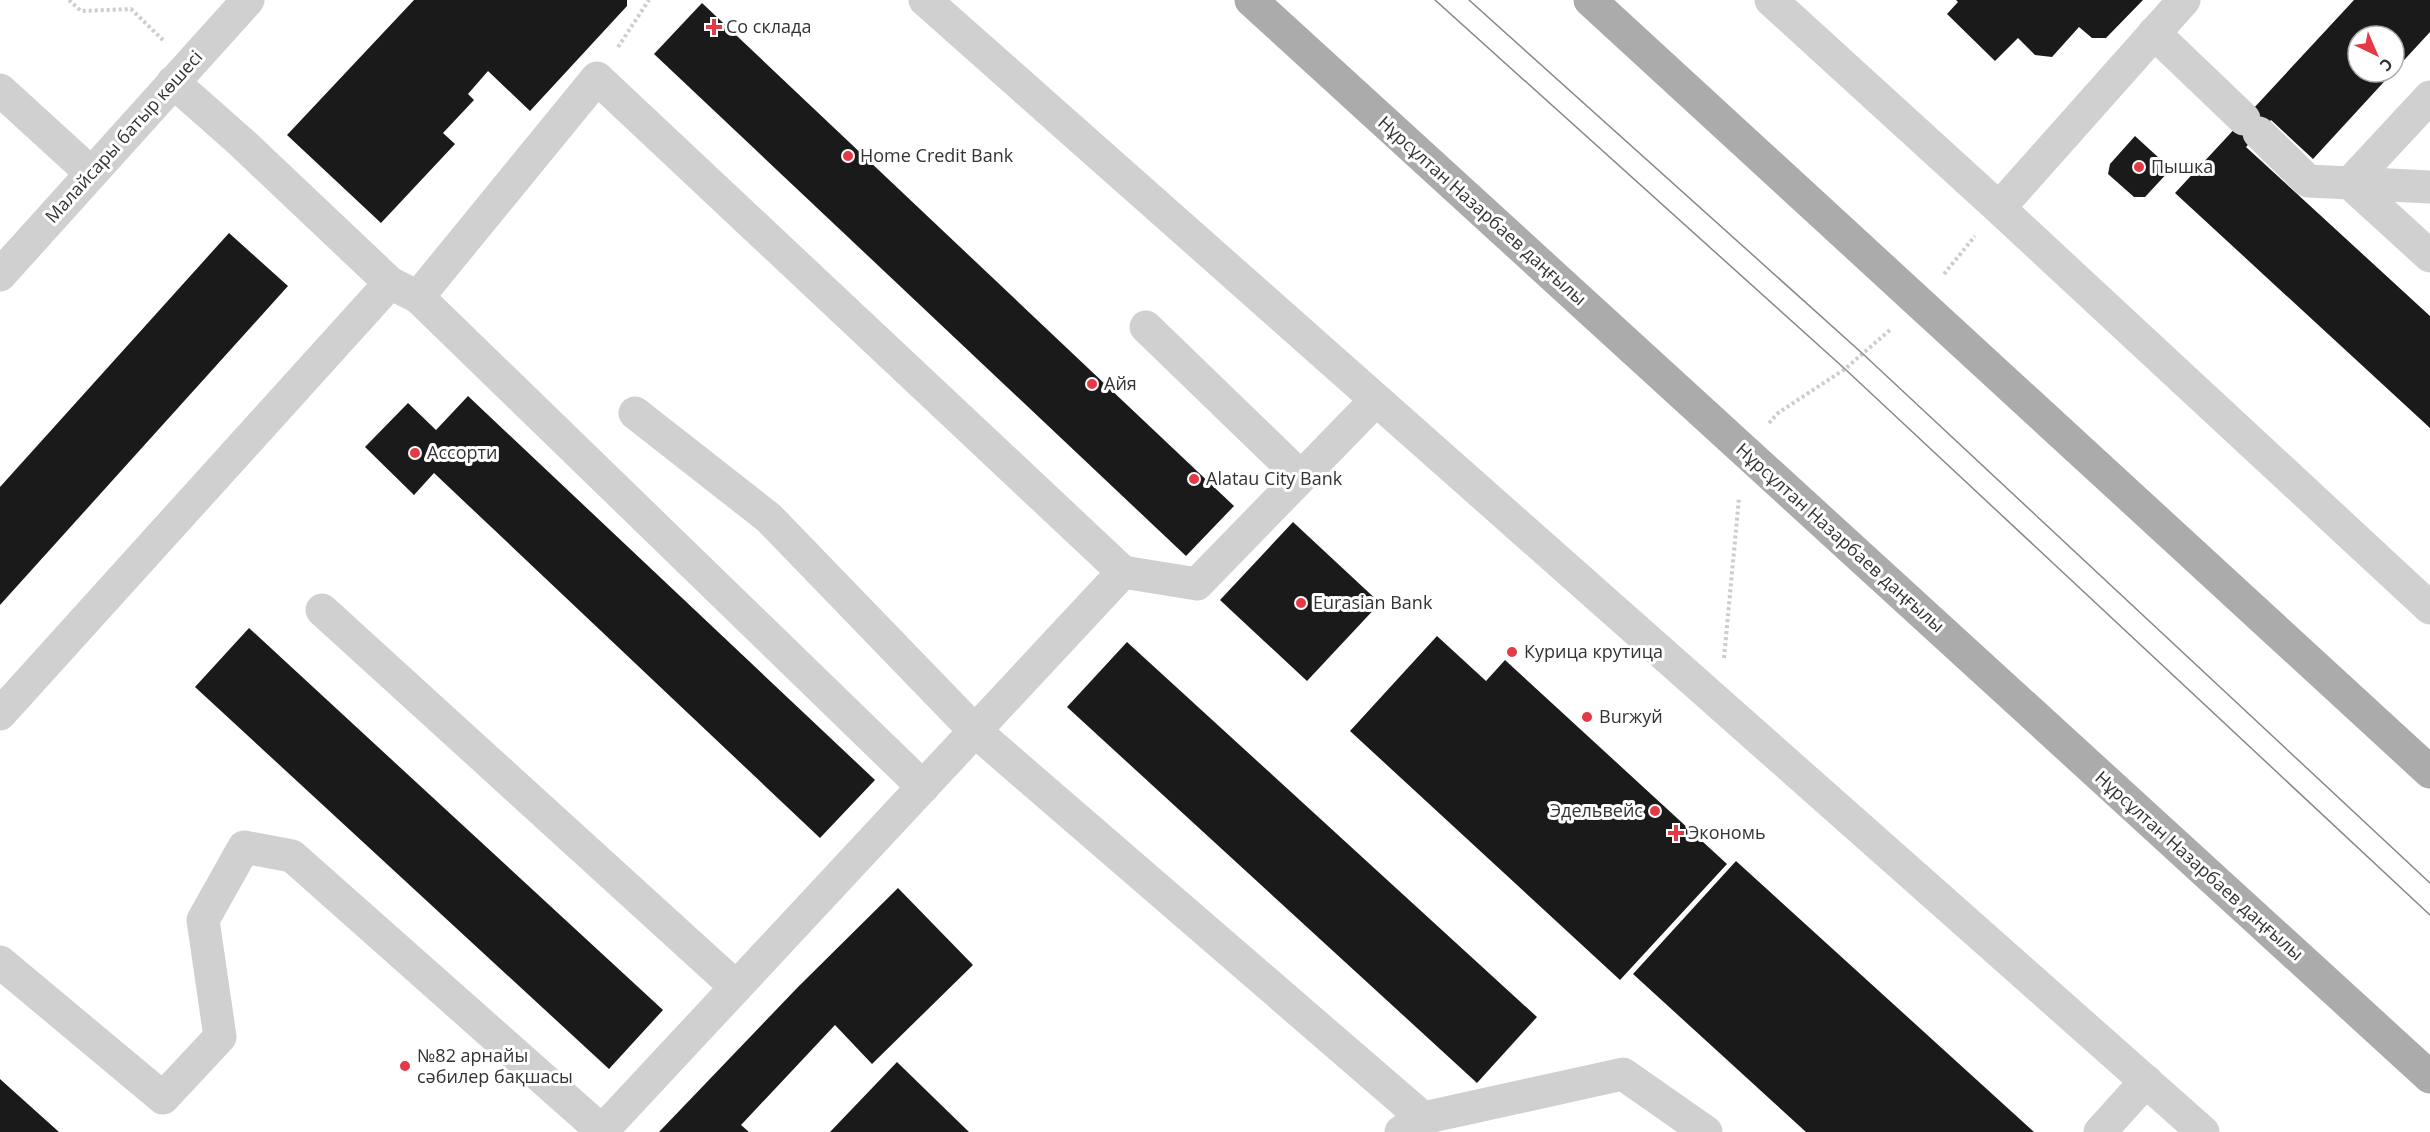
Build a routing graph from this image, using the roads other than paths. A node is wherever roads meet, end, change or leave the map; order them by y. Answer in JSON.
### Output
{"nodes":[{"id":1,"x":248,"y":0,"type":"edge"},
{"id":2,"x":926,"y":0,"type":"edge"},
{"id":3,"x":1251,"y":0,"type":"edge"},
{"id":4,"x":1590,"y":0,"type":"edge"},
{"id":5,"x":1771,"y":0,"type":"edge"},
{"id":6,"x":2184,"y":0,"type":"edge"},
{"id":7,"x":2154,"y":33,"type":"junction"},
{"id":8,"x":181,"y":73,"type":"junction"},
{"id":9,"x":0,"y":90,"type":"edge"},
{"id":10,"x":2430,"y":97,"type":"edge"},
{"id":11,"x":91,"y":172,"type":"junction"},
{"id":12,"x":2350,"y":183,"type":"junction"},
{"id":13,"x":2430,"y":187,"type":"edge"},
{"id":14,"x":1999,"y":208,"type":"junction"},
{"id":15,"x":2430,"y":256,"type":"edge"},
{"id":16,"x":0,"y":275,"type":"edge"},
{"id":17,"x":404,"y":290,"type":"junction"},
{"id":18,"x":1146,"y":327,"type":"dead end"},
{"id":19,"x":1376,"y":400,"type":"junction"},
{"id":20,"x":635,"y":413,"type":"dead end"},
{"id":21,"x":1300,"y":476,"type":"junction"},
{"id":22,"x":1123,"y":572,"type":"junction"},
{"id":23,"x":2430,"y":608,"type":"edge"},
{"id":24,"x":322,"y":610,"type":"dead end"},
{"id":25,"x":0,"y":714,"type":"edge"},
{"id":26,"x":975,"y":731,"type":"junction"},
{"id":27,"x":2430,"y":772,"type":"edge"},
{"id":28,"x":923,"y":787,"type":"junction"},
{"id":29,"x":0,"y":962,"type":"edge"},
{"id":30,"x":736,"y":987,"type":"junction"},
{"id":31,"x":2430,"y":1077,"type":"edge"},
{"id":32,"x":2146,"y":1081,"type":"junction"},
{"id":33,"x":1412,"y":1125,"type":"edge"},
{"id":34,"x":1706,"y":1132,"type":"edge"},
{"id":35,"x":2100,"y":1132,"type":"edge"},
{"id":36,"x":2204,"y":1132,"type":"edge"}],
"edges":[{"from":1,"to":8,"type":"street","name":"Малайсары батыр көшесі"},
{"from":2,"to":19,"type":"street"},
{"from":3,"to":31,"type":"main road","name":"Нұрсұлтан Назарбаев даңғылы"},
{"from":4,"to":27,"type":"main road"},
{"from":5,"to":14,"type":"street"},
{"from":6,"to":7,"type":"street"},
{"from":7,"to":12,"type":"street"},
{"from":7,"to":14,"type":"street"},
{"from":8,"to":11,"type":"street","name":"Малайсары батыр көшесі"},
{"from":8,"to":17,"type":"street"},
{"from":9,"to":11,"type":"street"},
{"from":10,"to":12,"type":"street"},
{"from":11,"to":16,"type":"street","name":"Малайсары батыр көшесі"},
{"from":12,"to":13,"type":"street"},
{"from":12,"to":15,"type":"street"},
{"from":14,"to":23,"type":"street"},
{"from":17,"to":22,"type":"street"},
{"from":17,"to":25,"type":"street"},
{"from":17,"to":28,"type":"street"},
{"from":18,"to":21,"type":"street"},
{"from":19,"to":21,"type":"street"},
{"from":19,"to":32,"type":"street"},
{"from":20,"to":26,"type":"street"},
{"from":21,"to":22,"type":"street"},
{"from":22,"to":26,"type":"street"},
{"from":24,"to":30,"type":"street"},
{"from":26,"to":28,"type":"street"},
{"from":26,"to":33,"type":"street"},
{"from":28,"to":30,"type":"street"},
{"from":29,"to":30,"type":"street"},
{"from":32,"to":35,"type":"street"},
{"from":32,"to":36,"type":"street"},
{"from":33,"to":34,"type":"street"}]}
